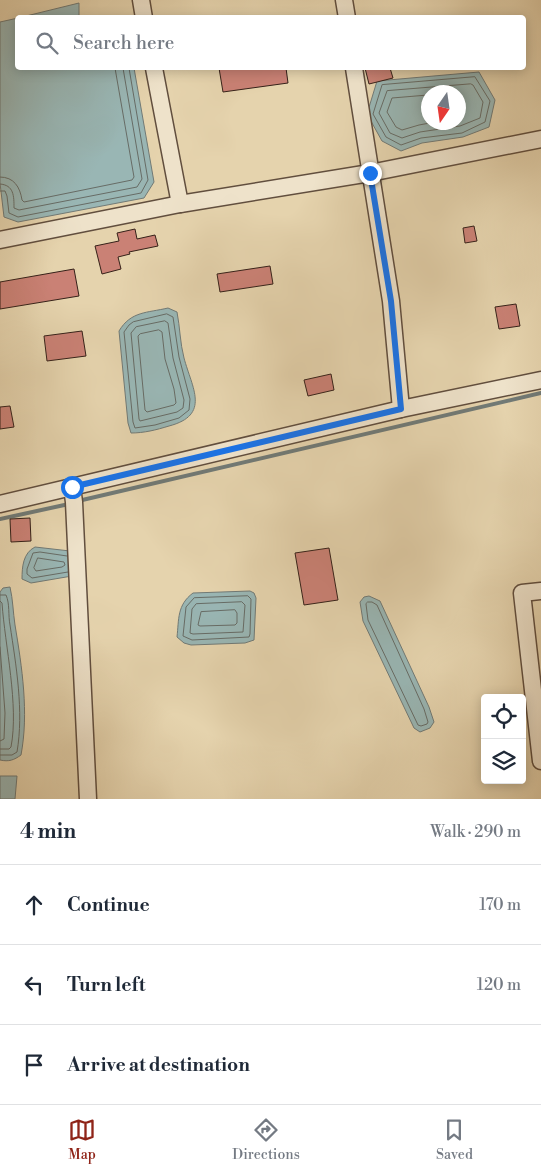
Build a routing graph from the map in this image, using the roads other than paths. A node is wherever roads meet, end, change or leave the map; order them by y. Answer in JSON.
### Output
{"nodes":[{"id":1,"x":141,"y":0,"type":"edge"},
{"id":2,"x":344,"y":0,"type":"edge"},
{"id":3,"x":144,"y":15,"type":"edge"},
{"id":4,"x":346,"y":15,"type":"edge"},
{"id":5,"x":154,"y":70,"type":"edge"},
{"id":6,"x":354,"y":70,"type":"edge"},
{"id":7,"x":541,"y":138,"type":"edge"},
{"id":8,"x":370,"y":173,"type":"junction"},
{"id":9,"x":180,"y":204,"type":"junction"},
{"id":10,"x":0,"y":240,"type":"edge"},
{"id":11,"x":541,"y":380,"type":"edge"},
{"id":12,"x":401,"y":409,"type":"junction"},
{"id":13,"x":72,"y":487,"type":"junction"},
{"id":14,"x":0,"y":504,"type":"edge"},
{"id":15,"x":541,"y":591,"type":"edge"},
{"id":16,"x":541,"y":761,"type":"edge"},
{"id":17,"x":88,"y":799,"type":"edge"}],
"edges":[{"from":1,"to":3,"type":"street"},
{"from":2,"to":4,"type":"street"},
{"from":5,"to":9,"type":"street"},
{"from":6,"to":8,"type":"street"},
{"from":7,"to":8,"type":"street"},
{"from":8,"to":9,"type":"street"},
{"from":8,"to":12,"type":"street"},
{"from":9,"to":10,"type":"street"},
{"from":11,"to":12,"type":"street"},
{"from":12,"to":13,"type":"street"},
{"from":13,"to":14,"type":"street"},
{"from":13,"to":17,"type":"street"},
{"from":15,"to":16,"type":"street"}]}
